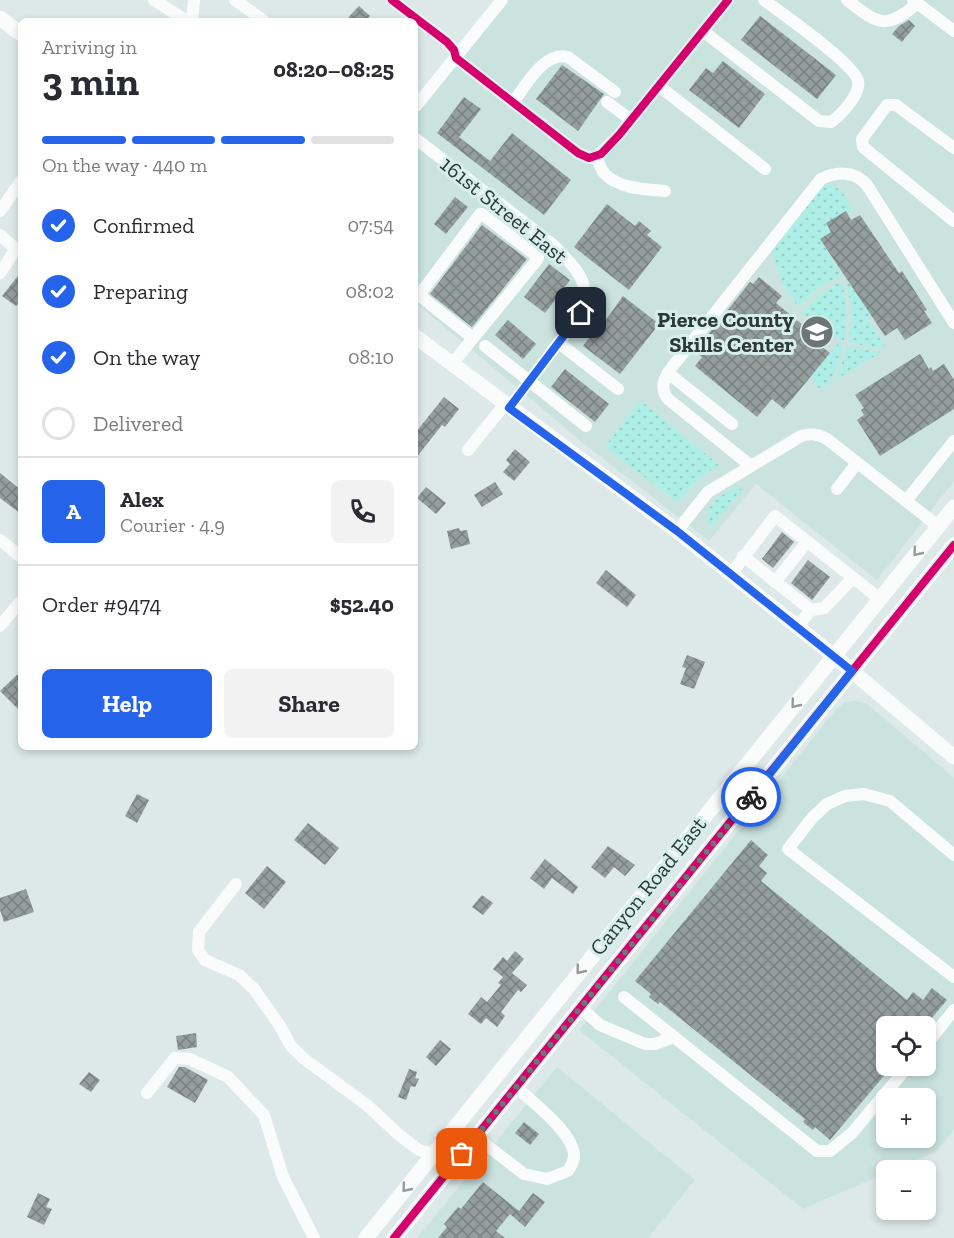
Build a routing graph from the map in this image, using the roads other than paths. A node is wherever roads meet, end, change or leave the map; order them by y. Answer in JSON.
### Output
{"nodes":[{"id":1,"x":154,"y":0,"type":"edge"},
{"id":2,"x":194,"y":0,"type":"edge"},
{"id":3,"x":234,"y":0,"type":"edge"},
{"id":4,"x":392,"y":0,"type":"edge"},
{"id":5,"x":502,"y":0,"type":"edge"},
{"id":6,"x":729,"y":0,"type":"edge"},
{"id":7,"x":764,"y":0,"type":"edge"},
{"id":8,"x":786,"y":0,"type":"edge"},
{"id":9,"x":847,"y":0,"type":"edge"},
{"id":10,"x":915,"y":2,"type":"edge"},
{"id":11,"x":778,"y":11,"type":"junction"},
{"id":12,"x":0,"y":18,"type":"edge"},
{"id":13,"x":183,"y":18,"type":"edge"},
{"id":14,"x":192,"y":18,"type":"edge"},
{"id":15,"x":260,"y":18,"type":"edge"},
{"id":16,"x":416,"y":18,"type":"edge"},
{"id":17,"x":418,"y":20,"type":"edge"},
{"id":18,"x":704,"y":31,"type":"junction"},
{"id":19,"x":954,"y":31,"type":"edge"},
{"id":20,"x":18,"y":32,"type":"edge"},
{"id":21,"x":456,"y":58,"type":"junction"},
{"id":22,"x":659,"y":86,"type":"junction"},
{"id":23,"x":513,"y":103,"type":"junction"},
{"id":24,"x":418,"y":104,"type":"edge"},
{"id":25,"x":631,"y":120,"type":"junction"},
{"id":26,"x":418,"y":141,"type":"edge"},
{"id":27,"x":954,"y":148,"type":"edge"},
{"id":28,"x":596,"y":157,"type":"junction"},
{"id":29,"x":765,"y":169,"type":"dead end"},
{"id":30,"x":18,"y":185,"type":"edge"},
{"id":31,"x":665,"y":191,"type":"dead end"},
{"id":32,"x":0,"y":211,"type":"edge"},
{"id":33,"x":954,"y":220,"type":"edge"},
{"id":34,"x":0,"y":235,"type":"edge"},
{"id":35,"x":0,"y":273,"type":"edge"},
{"id":36,"x":954,"y":323,"type":"edge"},
{"id":37,"x":418,"y":338,"type":"edge"},
{"id":38,"x":473,"y":338,"type":"junction"},
{"id":39,"x":559,"y":343,"type":"junction"},
{"id":40,"x":485,"y":346,"type":"dead end"},
{"id":41,"x":452,"y":364,"type":"junction"},
{"id":42,"x":668,"y":373,"type":"junction"},
{"id":43,"x":530,"y":381,"type":"junction"},
{"id":44,"x":618,"y":389,"type":"dead end"},
{"id":45,"x":507,"y":406,"type":"junction"},
{"id":46,"x":732,"y":424,"type":"dead end"},
{"id":47,"x":586,"y":426,"type":"dead end"},
{"id":48,"x":954,"y":441,"type":"edge"},
{"id":49,"x":468,"y":450,"type":"dead end"},
{"id":50,"x":857,"y":463,"type":"junction"},
{"id":51,"x":752,"y":466,"type":"junction"},
{"id":52,"x":837,"y":489,"type":"dead end"},
{"id":53,"x":906,"y":501,"type":"junction"},
{"id":54,"x":954,"y":507,"type":"edge"},
{"id":55,"x":938,"y":526,"type":"junction"},
{"id":56,"x":677,"y":531,"type":"junction"},
{"id":57,"x":0,"y":540,"type":"edge"},
{"id":58,"x":807,"y":542,"type":"junction"},
{"id":59,"x":954,"y":545,"type":"edge"},
{"id":60,"x":18,"y":554,"type":"edge"},
{"id":61,"x":743,"y":556,"type":"junction"},
{"id":62,"x":730,"y":574,"type":"junction"},
{"id":63,"x":853,"y":578,"type":"junction"},
{"id":64,"x":775,"y":582,"type":"junction"},
{"id":65,"x":880,"y":599,"type":"junction"},
{"id":66,"x":18,"y":604,"type":"edge"},
{"id":67,"x":811,"y":610,"type":"junction"},
{"id":68,"x":0,"y":625,"type":"edge"},
{"id":69,"x":798,"y":627,"type":"junction"},
{"id":70,"x":834,"y":656,"type":"junction"},
{"id":71,"x":852,"y":671,"type":"junction"},
{"id":72,"x":954,"y":757,"type":"edge"},
{"id":73,"x":954,"y":855,"type":"edge"},
{"id":74,"x":236,"y":884,"type":"dead end"},
{"id":75,"x":954,"y":977,"type":"edge"},
{"id":76,"x":624,"y":997,"type":"dead end"},
{"id":77,"x":580,"y":1007,"type":"junction"},
{"id":78,"x":954,"y":1010,"type":"edge"},
{"id":79,"x":936,"y":1032,"type":"edge"},
{"id":80,"x":674,"y":1037,"type":"junction"},
{"id":81,"x":900,"y":1076,"type":"edge"},
{"id":82,"x":516,"y":1087,"type":"junction"},
{"id":83,"x":147,"y":1093,"type":"dead end"},
{"id":84,"x":476,"y":1137,"type":"junction"},
{"id":85,"x":433,"y":1154,"type":"junction"},
{"id":86,"x":314,"y":1238,"type":"edge"},
{"id":87,"x":366,"y":1238,"type":"edge"},
{"id":88,"x":394,"y":1238,"type":"edge"}],
"edges":[{"from":1,"to":13,"type":"street"},
{"from":2,"to":14,"type":"street"},
{"from":3,"to":15,"type":"street"},
{"from":4,"to":16,"type":"street"},
{"from":5,"to":21,"type":"street"},
{"from":6,"to":18,"type":"street"},
{"from":7,"to":11,"type":"street"},
{"from":8,"to":11,"type":"street"},
{"from":9,"to":10,"type":"street"},
{"from":10,"to":19,"type":"street"},
{"from":11,"to":18,"type":"street"},
{"from":12,"to":20,"type":"main road"},
{"from":17,"to":21,"type":"street"},
{"from":18,"to":22,"type":"street"},
{"from":21,"to":23,"type":"street"},
{"from":21,"to":24,"type":"street"},
{"from":22,"to":25,"type":"street"},
{"from":22,"to":29,"type":"street"},
{"from":23,"to":25,"type":"street"},
{"from":23,"to":28,"type":"street"},
{"from":25,"to":28,"type":"street"},
{"from":26,"to":39,"type":"street","name":"161st Street East"},
{"from":27,"to":33,"type":"street"},
{"from":28,"to":31,"type":"street"},
{"from":30,"to":32,"type":"street"},
{"from":34,"to":35,"type":"street"},
{"from":36,"to":42,"type":"street"},
{"from":37,"to":41,"type":"main road"},
{"from":38,"to":38,"type":"street"},
{"from":38,"to":41,"type":"street"},
{"from":39,"to":43,"type":"street"},
{"from":39,"to":44,"type":"street"},
{"from":40,"to":43,"type":"street"},
{"from":41,"to":45,"type":"main road"},
{"from":42,"to":46,"type":"street"},
{"from":42,"to":51,"type":"street"},
{"from":43,"to":45,"type":"street"},
{"from":43,"to":47,"type":"street"},
{"from":45,"to":49,"type":"street"},
{"from":45,"to":56,"type":"main road"},
{"from":48,"to":53,"type":"street"},
{"from":50,"to":51,"type":"street"},
{"from":50,"to":52,"type":"street"},
{"from":50,"to":53,"type":"street"},
{"from":51,"to":56,"type":"street"},
{"from":53,"to":55,"type":"street"},
{"from":54,"to":55,"type":"main road","name":"Canyon Road East"},
{"from":55,"to":65,"type":"main road","name":"Canyon Road East","one_way":true},
{"from":56,"to":62,"type":"main road"},
{"from":57,"to":60,"type":"street"},
{"from":58,"to":61,"type":"street"},
{"from":58,"to":63,"type":"street"},
{"from":58,"to":64,"type":"street"},
{"from":59,"to":71,"type":"main road","name":"Canyon Road East"},
{"from":61,"to":62,"type":"street"},
{"from":61,"to":64,"type":"street"},
{"from":62,"to":69,"type":"main road"},
{"from":63,"to":65,"type":"street"},
{"from":63,"to":67,"type":"street"},
{"from":64,"to":67,"type":"street"},
{"from":65,"to":70,"type":"main road","name":"Canyon Road East"},
{"from":66,"to":68,"type":"street"},
{"from":67,"to":69,"type":"street"},
{"from":69,"to":70,"type":"main road"},
{"from":70,"to":71,"type":"main road"},
{"from":70,"to":85,"type":"main road","name":"Canyon Road East","one_way":true},
{"from":71,"to":72,"type":"main road"},
{"from":71,"to":77,"type":"main road","name":"Canyon Road East"},
{"from":73,"to":75,"type":"street"},
{"from":74,"to":85,"type":"street"},
{"from":76,"to":80,"type":"street"},
{"from":77,"to":80,"type":"street"},
{"from":77,"to":82,"type":"main road","name":"Canyon Road East"},
{"from":78,"to":79,"type":"street"},
{"from":80,"to":81,"type":"street"},
{"from":82,"to":84,"type":"main road","name":"Canyon Road East"},
{"from":82,"to":84,"type":"street"},
{"from":83,"to":86,"type":"street"},
{"from":84,"to":88,"type":"main road","name":"Canyon Road East"},
{"from":85,"to":87,"type":"main road","name":"Canyon Road East","one_way":true}]}
